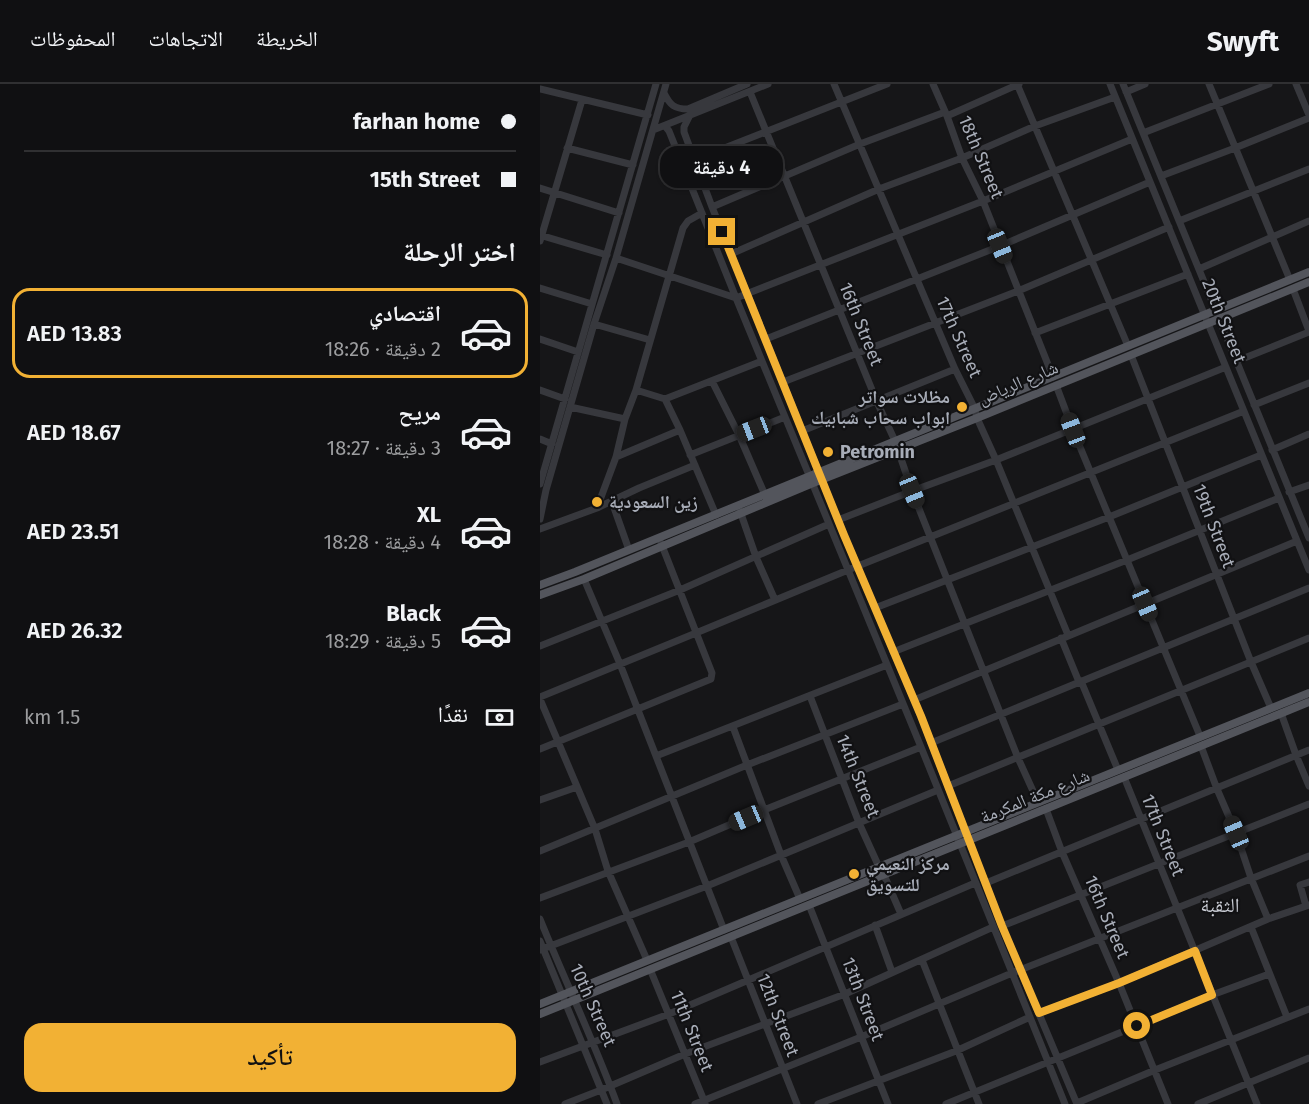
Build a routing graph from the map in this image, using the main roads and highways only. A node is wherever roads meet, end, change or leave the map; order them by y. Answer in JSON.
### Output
{"nodes":[{"id":1,"x":1309,"y":272,"type":"edge"},
{"id":2,"x":1309,"y":282,"type":"edge"},
{"id":3,"x":1291,"y":284,"type":"junction"},
{"id":4,"x":1054,"y":381,"type":"junction"},
{"id":5,"x":897,"y":446,"type":"junction"},
{"id":6,"x":761,"y":503,"type":"junction"},
{"id":7,"x":739,"y":510,"type":"junction"},
{"id":8,"x":540,"y":585,"type":"edge"},
{"id":9,"x":540,"y":596,"type":"edge"},
{"id":10,"x":1309,"y":693,"type":"edge"},
{"id":11,"x":1309,"y":702,"type":"edge"},
{"id":12,"x":1200,"y":741,"type":"junction"},
{"id":13,"x":1121,"y":774,"type":"junction"},
{"id":14,"x":968,"y":836,"type":"junction"},
{"id":15,"x":881,"y":871,"type":"junction"},
{"id":16,"x":649,"y":965,"type":"junction"},
{"id":17,"x":568,"y":998,"type":"junction"},
{"id":18,"x":540,"y":1004,"type":"edge"},
{"id":19,"x":540,"y":1014,"type":"edge"}],
"edges":[{"from":1,"to":3,"type":"main road","name":"شارع الرياض"},
{"from":2,"to":3,"type":"main road","name":"شارع الرياض"},
{"from":3,"to":4,"type":"main road","name":"شارع الرياض"},
{"from":4,"to":5,"type":"main road","name":"شارع الرياض"},
{"from":4,"to":5,"type":"main road","name":"شارع الرياض"},
{"from":5,"to":6,"type":"main road","name":"شارع الرياض"},
{"from":6,"to":7,"type":"main road","name":"شارع الرياض"},
{"from":6,"to":7,"type":"main road","name":"شارع الرياض"},
{"from":7,"to":8,"type":"main road","name":"شارع الرياض"},
{"from":7,"to":9,"type":"main road","name":"شارع الرياض"},
{"from":10,"to":12,"type":"main road","name":"شارع مكة المكرمة"},
{"from":11,"to":12,"type":"main road","name":"شارع مكة المكرمة"},
{"from":12,"to":13,"type":"main road","name":"شارع مكة المكرمة"},
{"from":13,"to":14,"type":"main road","name":"شارع مكة المكرمة"},
{"from":13,"to":14,"type":"main road","name":"شارع مكة المكرمة"},
{"from":14,"to":15,"type":"main road","name":"شارع مكة المكرمة"},
{"from":15,"to":16,"type":"main road","name":"شارع مكة المكرمة"},
{"from":15,"to":16,"type":"main road","name":"شارع مكة المكرمة"},
{"from":16,"to":17,"type":"main road","name":"شارع مكة المكرمة"},
{"from":17,"to":18,"type":"main road","name":"شارع مكة المكرمة"},
{"from":17,"to":19,"type":"main road","name":"شارع مكة المكرمة"}]}
